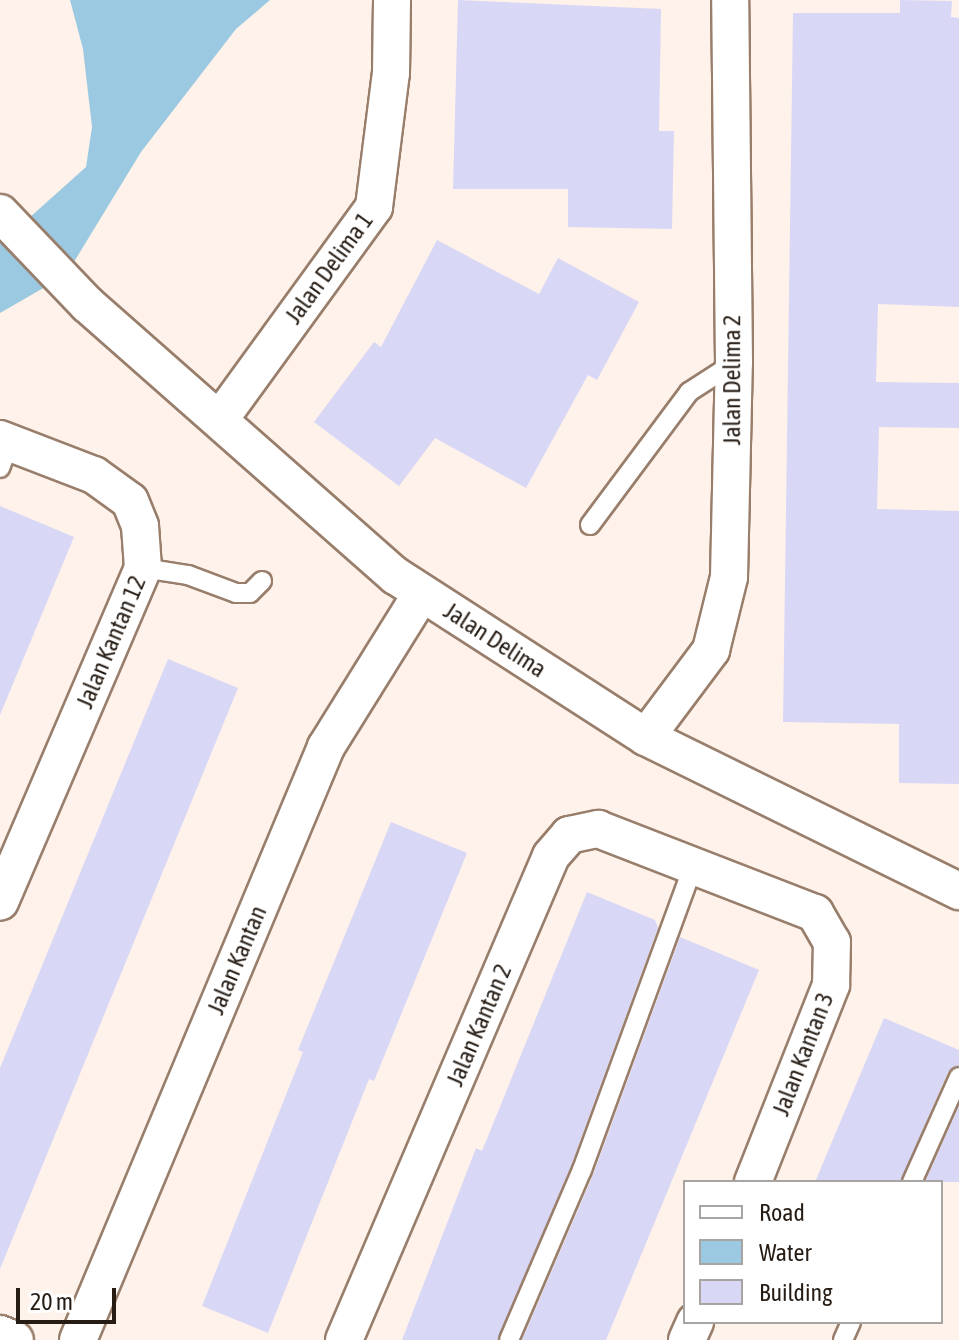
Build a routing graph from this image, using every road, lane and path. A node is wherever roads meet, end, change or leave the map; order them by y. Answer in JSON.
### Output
{"nodes":[{"id":1,"x":392,"y":0,"type":"edge"},
{"id":2,"x":730,"y":0,"type":"edge"},
{"id":3,"x":0,"y":213,"type":"edge"},
{"id":4,"x":734,"y":363,"type":"junction"},
{"id":5,"x":220,"y":419,"type":"junction"},
{"id":6,"x":3,"y":450,"type":"edge"},
{"id":7,"x":590,"y":525,"type":"dead end"},
{"id":8,"x":143,"y":568,"type":"junction"},
{"id":9,"x":262,"y":581,"type":"dead end"},
{"id":10,"x":422,"y":593,"type":"junction"},
{"id":11,"x":646,"y":737,"type":"junction"},
{"id":12,"x":9,"y":859,"type":"edge"},
{"id":13,"x":693,"y":867,"type":"junction"},
{"id":14,"x":959,"y":891,"type":"edge"},
{"id":15,"x":0,"y":902,"type":"edge"},
{"id":16,"x":959,"y":1077,"type":"edge"},
{"id":17,"x":754,"y":1180,"type":"edge"},
{"id":18,"x":913,"y":1180,"type":"edge"},
{"id":19,"x":0,"y":1334,"type":"edge"},
{"id":20,"x":15,"y":1340,"type":"edge"},
{"id":21,"x":78,"y":1340,"type":"edge"},
{"id":22,"x":344,"y":1340,"type":"edge"},
{"id":23,"x":509,"y":1340,"type":"edge"}],
"edges":[{"from":1,"to":5,"type":"street","name":"Jalan Delima 1"},
{"from":2,"to":4,"type":"street","name":"Jalan Delima 2"},
{"from":3,"to":5,"type":"street","name":"Jalan Delima"},
{"from":4,"to":7,"type":"lane"},
{"from":4,"to":11,"type":"street","name":"Jalan Delima 2"},
{"from":5,"to":10,"type":"street","name":"Jalan Delima"},
{"from":6,"to":8,"type":"street","name":"Jalan Kantan 12"},
{"from":8,"to":9,"type":"lane"},
{"from":8,"to":12,"type":"street","name":"Jalan Kantan 12"},
{"from":10,"to":11,"type":"street","name":"Jalan Delima"},
{"from":10,"to":21,"type":"street","name":"Jalan Kantan"},
{"from":11,"to":14,"type":"street","name":"Jalan Delima"},
{"from":12,"to":15,"type":"street","name":"Jalan Kantan 12"},
{"from":13,"to":17,"type":"street","name":"Jalan Kantan 3"},
{"from":13,"to":22,"type":"street","name":"Jalan Kantan 2"},
{"from":13,"to":23,"type":"lane"},
{"from":16,"to":18,"type":"lane"},
{"from":19,"to":20,"type":"street"}]}
